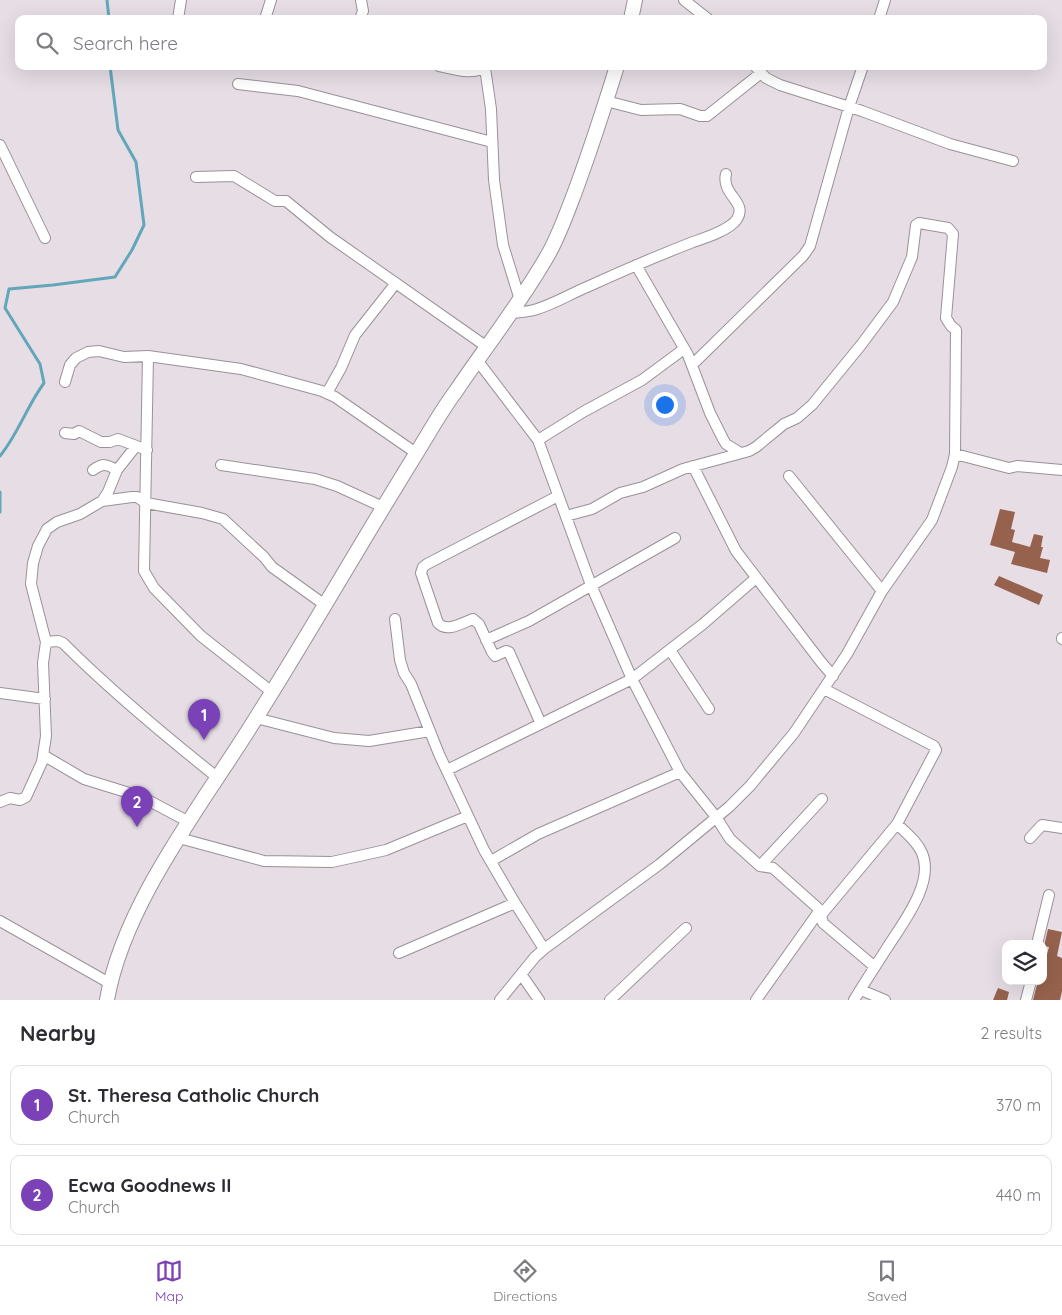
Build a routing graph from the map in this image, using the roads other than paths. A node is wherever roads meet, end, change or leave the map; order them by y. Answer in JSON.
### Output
{"nodes":[{"id":1,"x":180,"y":0,"type":"edge"},
{"id":2,"x":271,"y":0,"type":"edge"},
{"id":3,"x":361,"y":0,"type":"edge"},
{"id":4,"x":635,"y":0,"type":"edge"},
{"id":5,"x":684,"y":0,"type":"edge"},
{"id":6,"x":885,"y":0,"type":"edge"},
{"id":7,"x":178,"y":15,"type":"edge"},
{"id":8,"x":266,"y":15,"type":"edge"},
{"id":9,"x":362,"y":15,"type":"edge"},
{"id":10,"x":632,"y":15,"type":"edge"},
{"id":11,"x":703,"y":15,"type":"edge"},
{"id":12,"x":880,"y":15,"type":"edge"},
{"id":13,"x":465,"y":70,"type":"edge"},
{"id":14,"x":482,"y":70,"type":"edge"},
{"id":15,"x":486,"y":70,"type":"edge"},
{"id":16,"x":616,"y":70,"type":"edge"},
{"id":17,"x":758,"y":70,"type":"edge"},
{"id":18,"x":862,"y":70,"type":"edge"},
{"id":19,"x":238,"y":84,"type":"dead end"},
{"id":20,"x":606,"y":102,"type":"junction"},
{"id":21,"x":848,"y":107,"type":"junction"},
{"id":22,"x":492,"y":142,"type":"junction"},
{"id":23,"x":0,"y":147,"type":"edge"},
{"id":24,"x":1013,"y":161,"type":"dead end"},
{"id":25,"x":726,"y":174,"type":"dead end"},
{"id":26,"x":196,"y":177,"type":"dead end"},
{"id":27,"x":45,"y":238,"type":"dead end"},
{"id":28,"x":636,"y":265,"type":"junction"},
{"id":29,"x":396,"y":283,"type":"junction"},
{"id":30,"x":520,"y":300,"type":"junction"},
{"id":31,"x":511,"y":314,"type":"junction"},
{"id":32,"x":487,"y":348,"type":"junction"},
{"id":33,"x":684,"y":349,"type":"junction"},
{"id":34,"x":148,"y":356,"type":"junction"},
{"id":35,"x":478,"y":360,"type":"junction"},
{"id":36,"x":692,"y":365,"type":"junction"},
{"id":37,"x":64,"y":382,"type":"dead end"},
{"id":38,"x":326,"y":394,"type":"junction"},
{"id":39,"x":65,"y":433,"type":"dead end"},
{"id":40,"x":538,"y":440,"type":"junction"},
{"id":41,"x":136,"y":446,"type":"junction"},
{"id":42,"x":147,"y":450,"type":"junction"},
{"id":43,"x":739,"y":452,"type":"junction"},
{"id":44,"x":416,"y":453,"type":"junction"},
{"id":45,"x":955,"y":454,"type":"junction"},
{"id":46,"x":221,"y":465,"type":"dead end"},
{"id":47,"x":693,"y":466,"type":"junction"},
{"id":48,"x":93,"y":470,"type":"dead end"},
{"id":49,"x":117,"y":470,"type":"junction"},
{"id":50,"x":1062,"y":470,"type":"edge"},
{"id":51,"x":789,"y":476,"type":"dead end"},
{"id":52,"x":558,"y":496,"type":"junction"},
{"id":53,"x":102,"y":501,"type":"junction"},
{"id":54,"x":146,"y":503,"type":"junction"},
{"id":55,"x":383,"y":507,"type":"junction"},
{"id":56,"x":566,"y":516,"type":"junction"},
{"id":57,"x":675,"y":538,"type":"dead end"},
{"id":58,"x":756,"y":578,"type":"junction"},
{"id":59,"x":591,"y":585,"type":"junction"},
{"id":60,"x":882,"y":591,"type":"junction"},
{"id":61,"x":325,"y":605,"type":"junction"},
{"id":62,"x":395,"y":619,"type":"dead end"},
{"id":63,"x":486,"y":640,"type":"junction"},
{"id":64,"x":46,"y":642,"type":"junction"},
{"id":65,"x":670,"y":650,"type":"junction"},
{"id":66,"x":833,"y":676,"type":"junction"},
{"id":67,"x":632,"y":679,"type":"junction"},
{"id":68,"x":824,"y":689,"type":"junction"},
{"id":69,"x":272,"y":692,"type":"junction"},
{"id":70,"x":0,"y":693,"type":"edge"},
{"id":71,"x":45,"y":699,"type":"junction"},
{"id":72,"x":709,"y":708,"type":"dead end"},
{"id":73,"x":256,"y":718,"type":"junction"},
{"id":74,"x":542,"y":724,"type":"junction"},
{"id":75,"x":430,"y":731,"type":"junction"},
{"id":76,"x":43,"y":755,"type":"junction"},
{"id":77,"x":446,"y":770,"type":"junction"},
{"id":78,"x":680,"y":772,"type":"junction"},
{"id":79,"x":218,"y":778,"type":"junction"},
{"id":80,"x":822,"y":799,"type":"dead end"},
{"id":81,"x":0,"y":802,"type":"edge"},
{"id":82,"x":468,"y":816,"type":"junction"},
{"id":83,"x":716,"y":817,"type":"junction"},
{"id":84,"x":189,"y":822,"type":"junction"},
{"id":85,"x":897,"y":824,"type":"junction"},
{"id":86,"x":1062,"y":828,"type":"edge"},
{"id":87,"x":179,"y":838,"type":"junction"},
{"id":88,"x":1030,"y":838,"type":"dead end"},
{"id":89,"x":491,"y":861,"type":"junction"},
{"id":90,"x":760,"y":866,"type":"junction"},
{"id":91,"x":1049,"y":895,"type":"dead end"},
{"id":92,"x":514,"y":903,"type":"junction"},
{"id":93,"x":821,"y":912,"type":"junction"},
{"id":94,"x":0,"y":921,"type":"edge"},
{"id":95,"x":686,"y":928,"type":"dead end"},
{"id":96,"x":1038,"y":940,"type":"edge"},
{"id":97,"x":544,"y":949,"type":"junction"},
{"id":98,"x":398,"y":953,"type":"dead end"},
{"id":99,"x":875,"y":967,"type":"junction"},
{"id":100,"x":521,"y":974,"type":"junction"},
{"id":101,"x":111,"y":984,"type":"junction"},
{"id":102,"x":1030,"y":985,"type":"edge"},
{"id":103,"x":861,"y":990,"type":"junction"},
{"id":104,"x":107,"y":1000,"type":"edge"},
{"id":105,"x":500,"y":1000,"type":"edge"},
{"id":106,"x":539,"y":1000,"type":"edge"},
{"id":107,"x":610,"y":1000,"type":"edge"},
{"id":108,"x":756,"y":1000,"type":"edge"},
{"id":109,"x":854,"y":1000,"type":"edge"},
{"id":110,"x":885,"y":1000,"type":"edge"},
{"id":111,"x":1026,"y":1000,"type":"edge"}],
"edges":[{"from":1,"to":7,"type":"street"},
{"from":2,"to":8,"type":"street"},
{"from":3,"to":9,"type":"street"},
{"from":4,"to":10,"type":"street"},
{"from":5,"to":11,"type":"street"},
{"from":6,"to":12,"type":"street"},
{"from":13,"to":14,"type":"street"},
{"from":15,"to":22,"type":"street"},
{"from":16,"to":20,"type":"street"},
{"from":17,"to":20,"type":"street"},
{"from":17,"to":21,"type":"street"},
{"from":18,"to":21,"type":"street"},
{"from":19,"to":22,"type":"street"},
{"from":20,"to":30,"type":"street"},
{"from":21,"to":24,"type":"street"},
{"from":21,"to":36,"type":"street"},
{"from":22,"to":30,"type":"street"},
{"from":23,"to":27,"type":"street"},
{"from":25,"to":28,"type":"street"},
{"from":26,"to":29,"type":"street"},
{"from":28,"to":31,"type":"street"},
{"from":28,"to":33,"type":"street"},
{"from":29,"to":32,"type":"street"},
{"from":29,"to":38,"type":"street"},
{"from":30,"to":31,"type":"street"},
{"from":31,"to":32,"type":"street"},
{"from":32,"to":35,"type":"street"},
{"from":33,"to":36,"type":"street"},
{"from":33,"to":40,"type":"street"},
{"from":34,"to":37,"type":"street"},
{"from":34,"to":38,"type":"street"},
{"from":34,"to":42,"type":"street"},
{"from":35,"to":40,"type":"street"},
{"from":35,"to":44,"type":"street"},
{"from":36,"to":43,"type":"street"},
{"from":38,"to":44,"type":"street"},
{"from":39,"to":41,"type":"street"},
{"from":40,"to":52,"type":"street"},
{"from":41,"to":42,"type":"street"},
{"from":41,"to":49,"type":"street"},
{"from":42,"to":54,"type":"street"},
{"from":43,"to":45,"type":"street"},
{"from":43,"to":47,"type":"street"},
{"from":44,"to":55,"type":"street"},
{"from":45,"to":50,"type":"street"},
{"from":45,"to":60,"type":"street"},
{"from":46,"to":55,"type":"street"},
{"from":47,"to":56,"type":"street"},
{"from":47,"to":58,"type":"street"},
{"from":48,"to":49,"type":"street"},
{"from":49,"to":53,"type":"street"},
{"from":51,"to":60,"type":"street"},
{"from":52,"to":56,"type":"street"},
{"from":52,"to":63,"type":"street"},
{"from":53,"to":54,"type":"street"},
{"from":53,"to":64,"type":"street"},
{"from":54,"to":61,"type":"street"},
{"from":54,"to":69,"type":"street"},
{"from":55,"to":61,"type":"street"},
{"from":56,"to":59,"type":"street"},
{"from":57,"to":59,"type":"street"},
{"from":58,"to":65,"type":"street"},
{"from":58,"to":66,"type":"street"},
{"from":59,"to":63,"type":"street"},
{"from":59,"to":67,"type":"street"},
{"from":60,"to":66,"type":"street"},
{"from":61,"to":69,"type":"street"},
{"from":62,"to":75,"type":"street"},
{"from":63,"to":74,"type":"street"},
{"from":64,"to":71,"type":"street"},
{"from":64,"to":79,"type":"street"},
{"from":65,"to":67,"type":"street"},
{"from":65,"to":72,"type":"street"},
{"from":66,"to":68,"type":"street"},
{"from":67,"to":74,"type":"street"},
{"from":67,"to":78,"type":"street"},
{"from":68,"to":83,"type":"street"},
{"from":68,"to":85,"type":"street"},
{"from":69,"to":73,"type":"street"},
{"from":70,"to":71,"type":"street"},
{"from":71,"to":76,"type":"street"},
{"from":73,"to":75,"type":"street"},
{"from":73,"to":79,"type":"street"},
{"from":74,"to":77,"type":"street"},
{"from":75,"to":77,"type":"street"},
{"from":76,"to":81,"type":"street"},
{"from":76,"to":84,"type":"street"},
{"from":77,"to":82,"type":"street"},
{"from":78,"to":83,"type":"street"},
{"from":78,"to":89,"type":"street"},
{"from":79,"to":84,"type":"street"},
{"from":80,"to":90,"type":"street"},
{"from":82,"to":87,"type":"street"},
{"from":82,"to":89,"type":"street"},
{"from":83,"to":90,"type":"street"},
{"from":83,"to":97,"type":"street"},
{"from":84,"to":87,"type":"street"},
{"from":85,"to":93,"type":"street"},
{"from":85,"to":99,"type":"street"},
{"from":86,"to":88,"type":"street"},
{"from":87,"to":101,"type":"street"},
{"from":89,"to":92,"type":"street"},
{"from":90,"to":93,"type":"street"},
{"from":91,"to":96,"type":"street"},
{"from":92,"to":97,"type":"street"},
{"from":92,"to":98,"type":"street"},
{"from":93,"to":99,"type":"street"},
{"from":93,"to":108,"type":"street"},
{"from":94,"to":101,"type":"street"},
{"from":95,"to":107,"type":"street"},
{"from":97,"to":100,"type":"street"},
{"from":99,"to":103,"type":"street"},
{"from":100,"to":105,"type":"street"},
{"from":100,"to":106,"type":"street"},
{"from":101,"to":104,"type":"street"},
{"from":102,"to":111,"type":"street"},
{"from":103,"to":109,"type":"street"},
{"from":103,"to":110,"type":"street"}]}
